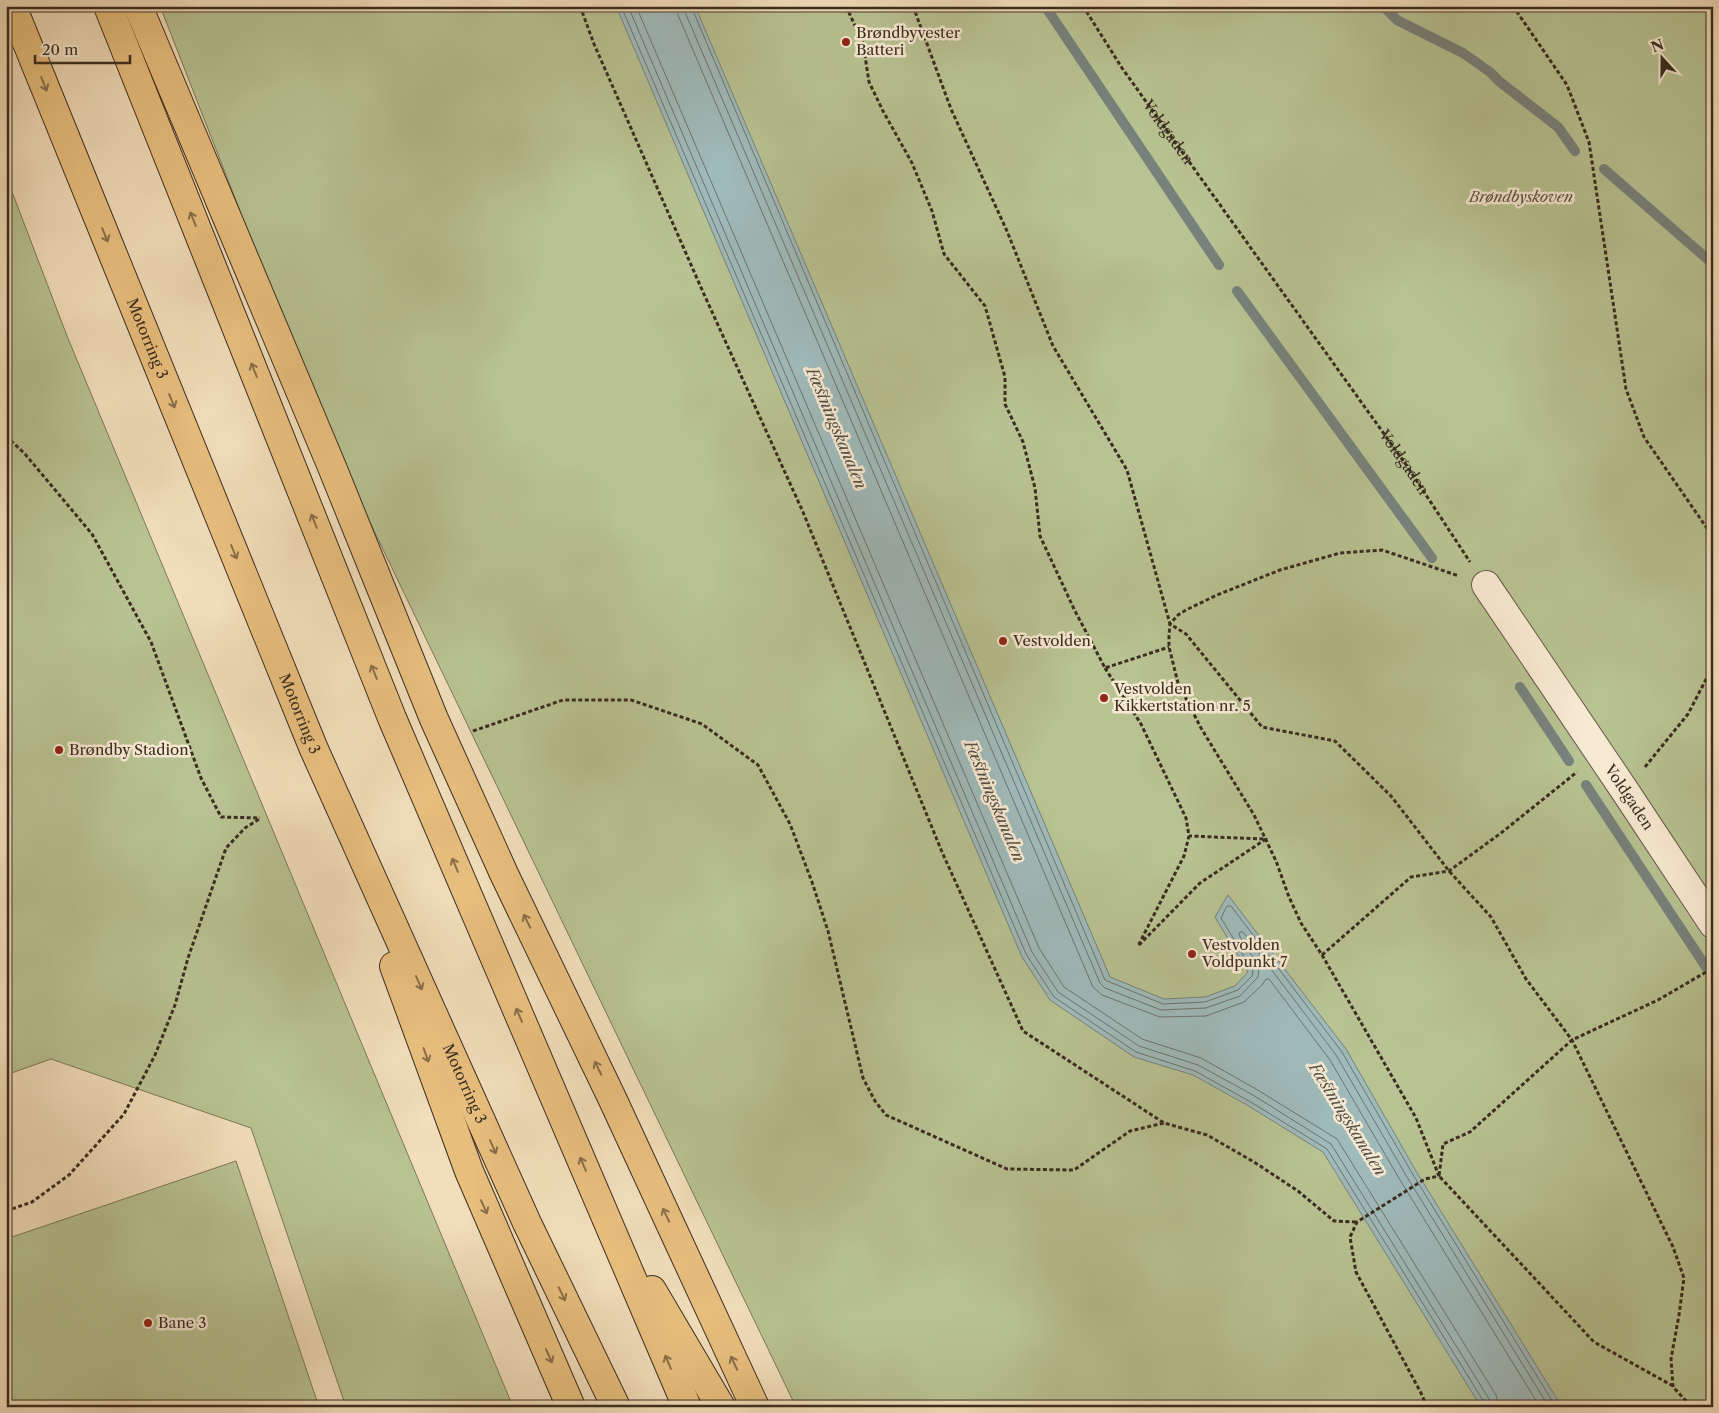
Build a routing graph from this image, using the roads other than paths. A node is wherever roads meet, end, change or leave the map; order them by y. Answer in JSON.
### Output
{"nodes":[{"id":1,"x":12,"y":6,"type":"edge"},
{"id":2,"x":108,"y":6,"type":"edge"},
{"id":3,"x":138,"y":6,"type":"edge"},
{"id":4,"x":1486,"y":585,"type":"road end"},
{"id":5,"x":313,"y":747,"type":"junction"},
{"id":6,"x":1713,"y":924,"type":"edge"},
{"id":7,"x":597,"y":1197,"type":"junction"},
{"id":8,"x":571,"y":1407,"type":"edge"},
{"id":9,"x":616,"y":1407,"type":"edge"},
{"id":10,"x":687,"y":1407,"type":"edge"},
{"id":11,"x":721,"y":1407,"type":"edge"},
{"id":12,"x":755,"y":1407,"type":"edge"}],
"edges":[{"from":1,"to":5,"type":"highway","name":"Motorring 3","one_way":true},
{"from":7,"to":2,"type":"highway","one_way":true},
{"from":12,"to":3,"type":"highway","one_way":true},
{"from":4,"to":6,"type":"street","name":"Voldgaden"},
{"from":5,"to":8,"type":"highway","one_way":true},
{"from":5,"to":9,"type":"highway","name":"Motorring 3","one_way":true},
{"from":10,"to":7,"type":"highway","one_way":true},
{"from":7,"to":11,"type":"highway"}]}
